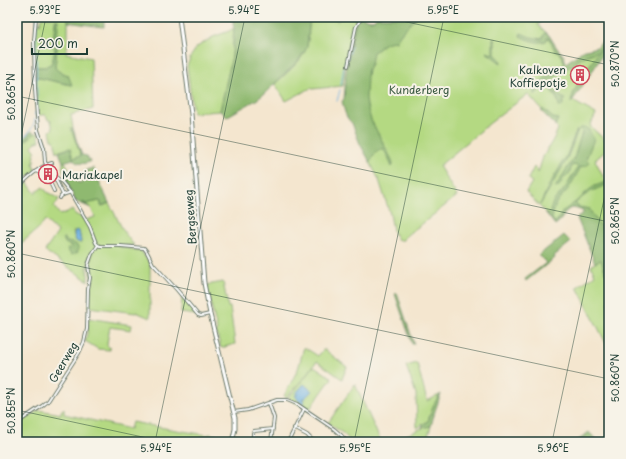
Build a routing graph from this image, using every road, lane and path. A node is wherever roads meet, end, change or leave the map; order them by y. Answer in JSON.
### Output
{"nodes":[{"id":1,"x":36,"y":17,"type":"edge"},
{"id":2,"x":179,"y":17,"type":"edge"},
{"id":3,"x":362,"y":17,"type":"edge"},
{"id":4,"x":348,"y":66,"type":"dead end"},
{"id":5,"x":52,"y":163,"type":"dead end"},
{"id":6,"x":46,"y":165,"type":"junction"},
{"id":7,"x":36,"y":172,"type":"junction"},
{"id":8,"x":53,"y":174,"type":"junction"},
{"id":9,"x":48,"y":178,"type":"junction"},
{"id":10,"x":17,"y":188,"type":"edge"},
{"id":11,"x":54,"y":191,"type":"dead end"},
{"id":12,"x":71,"y":192,"type":"junction"},
{"id":13,"x":63,"y":195,"type":"junction"},
{"id":14,"x":60,"y":198,"type":"dead end"},
{"id":15,"x":98,"y":245,"type":"junction"},
{"id":16,"x":210,"y":314,"type":"junction"},
{"id":17,"x":269,"y":403,"type":"junction"},
{"id":18,"x":304,"y":409,"type":"junction"},
{"id":19,"x":234,"y":412,"type":"junction"},
{"id":20,"x":17,"y":423,"type":"edge"},
{"id":21,"x":294,"y":428,"type":"junction"},
{"id":22,"x":273,"y":429,"type":"junction"},
{"id":23,"x":232,"y":442,"type":"edge"},
{"id":24,"x":253,"y":442,"type":"edge"},
{"id":25,"x":271,"y":442,"type":"edge"},
{"id":26,"x":288,"y":442,"type":"edge"},
{"id":27,"x":315,"y":442,"type":"edge"},
{"id":28,"x":347,"y":442,"type":"edge"}],
"edges":[{"from":1,"to":6,"type":"street"},
{"from":2,"to":16,"type":"street","name":"Bergseweg"},
{"from":3,"to":4,"type":"street"},
{"from":5,"to":6,"type":"street"},
{"from":6,"to":7,"type":"street"},
{"from":6,"to":8,"type":"street"},
{"from":7,"to":9,"type":"street"},
{"from":7,"to":10,"type":"street"},
{"from":8,"to":9,"type":"street"},
{"from":8,"to":12,"type":"street"},
{"from":8,"to":13,"type":"street"},
{"from":9,"to":11,"type":"street"},
{"from":12,"to":13,"type":"street"},
{"from":12,"to":15,"type":"street"},
{"from":13,"to":14,"type":"street"},
{"from":15,"to":16,"type":"street"},
{"from":15,"to":20,"type":"street","name":"Geerweg"},
{"from":16,"to":19,"type":"street","name":"Bergseweg"},
{"from":17,"to":18,"type":"street"},
{"from":17,"to":19,"type":"street"},
{"from":17,"to":22,"type":"street"},
{"from":18,"to":21,"type":"street"},
{"from":18,"to":28,"type":"street"},
{"from":19,"to":23,"type":"street","name":"Bergseweg"},
{"from":21,"to":26,"type":"street"},
{"from":21,"to":27,"type":"street"},
{"from":22,"to":24,"type":"street"},
{"from":22,"to":25,"type":"street"}]}
